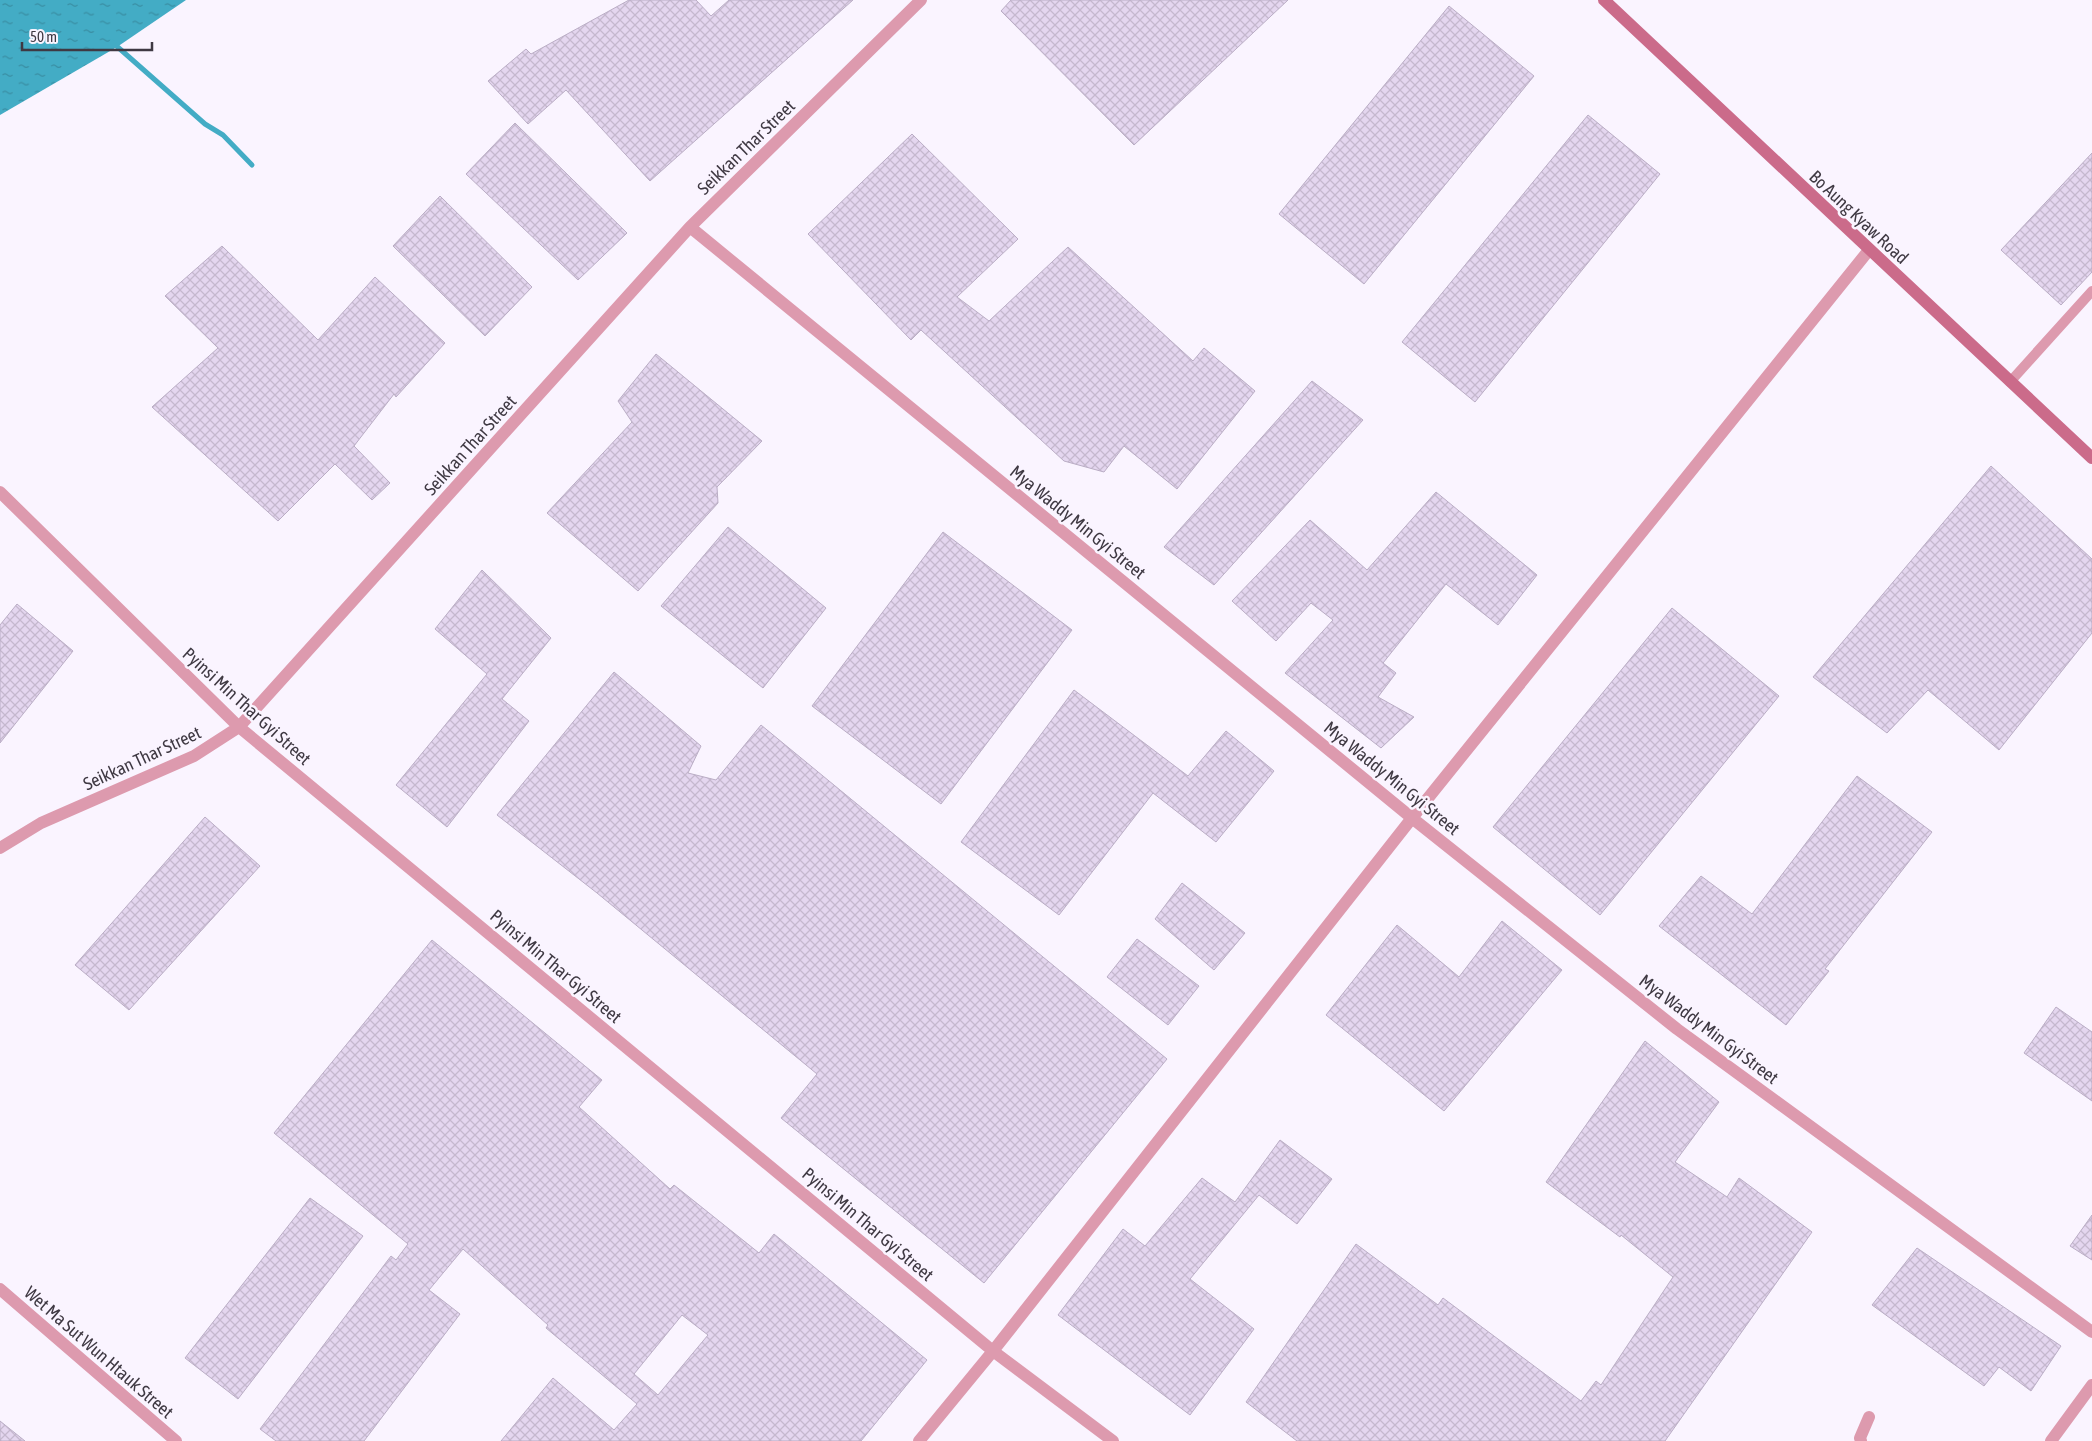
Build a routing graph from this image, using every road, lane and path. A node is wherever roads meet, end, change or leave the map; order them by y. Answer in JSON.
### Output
{"nodes":[{"id":1,"x":921,"y":0,"type":"edge"},
{"id":2,"x":1604,"y":0,"type":"edge"},
{"id":3,"x":690,"y":227,"type":"junction"},
{"id":4,"x":1869,"y":250,"type":"junction"},
{"id":5,"x":2092,"y":291,"type":"edge"},
{"id":6,"x":2010,"y":382,"type":"junction"},
{"id":7,"x":2092,"y":458,"type":"edge"},
{"id":8,"x":0,"y":492,"type":"edge"},
{"id":9,"x":239,"y":727,"type":"junction"},
{"id":10,"x":1412,"y":818,"type":"junction"},
{"id":11,"x":0,"y":848,"type":"edge"},
{"id":12,"x":0,"y":1290,"type":"edge"},
{"id":13,"x":2092,"y":1332,"type":"edge"},
{"id":14,"x":993,"y":1351,"type":"junction"},
{"id":15,"x":2092,"y":1385,"type":"edge"},
{"id":16,"x":1869,"y":1417,"type":"dead end"},
{"id":17,"x":176,"y":1441,"type":"edge"},
{"id":18,"x":919,"y":1441,"type":"edge"},
{"id":19,"x":1113,"y":1441,"type":"edge"},
{"id":20,"x":1861,"y":1441,"type":"edge"},
{"id":21,"x":2051,"y":1441,"type":"edge"}],
"edges":[{"from":1,"to":3,"type":"street","name":"Seikkan Thar Street"},
{"from":2,"to":4,"type":"street","name":"Bo Aung Kyaw Road"},
{"from":3,"to":9,"type":"street","name":"Seikkan Thar Street"},
{"from":3,"to":10,"type":"street","name":"Mya Waddy Min Gyi Street"},
{"from":4,"to":6,"type":"street","name":"Bo Aung Kyaw Road"},
{"from":4,"to":10,"type":"street"},
{"from":5,"to":6,"type":"lane"},
{"from":6,"to":7,"type":"street","name":"Bo Aung Kyaw Road"},
{"from":8,"to":9,"type":"street","name":"Pyinsi Min Thar Gyi Street"},
{"from":9,"to":11,"type":"street","name":"Seikkan Thar Street"},
{"from":9,"to":14,"type":"street","name":"Pyinsi Min Thar Gyi Street"},
{"from":10,"to":13,"type":"street","name":"Mya Waddy Min Gyi Street"},
{"from":10,"to":14,"type":"street"},
{"from":12,"to":17,"type":"street","name":"Wet Ma Sut Wun Htauk Street"},
{"from":14,"to":18,"type":"street"},
{"from":14,"to":19,"type":"street","name":"Pyinsi Min Thar Gyi Street"},
{"from":15,"to":21,"type":"street"},
{"from":16,"to":20,"type":"street"}]}
